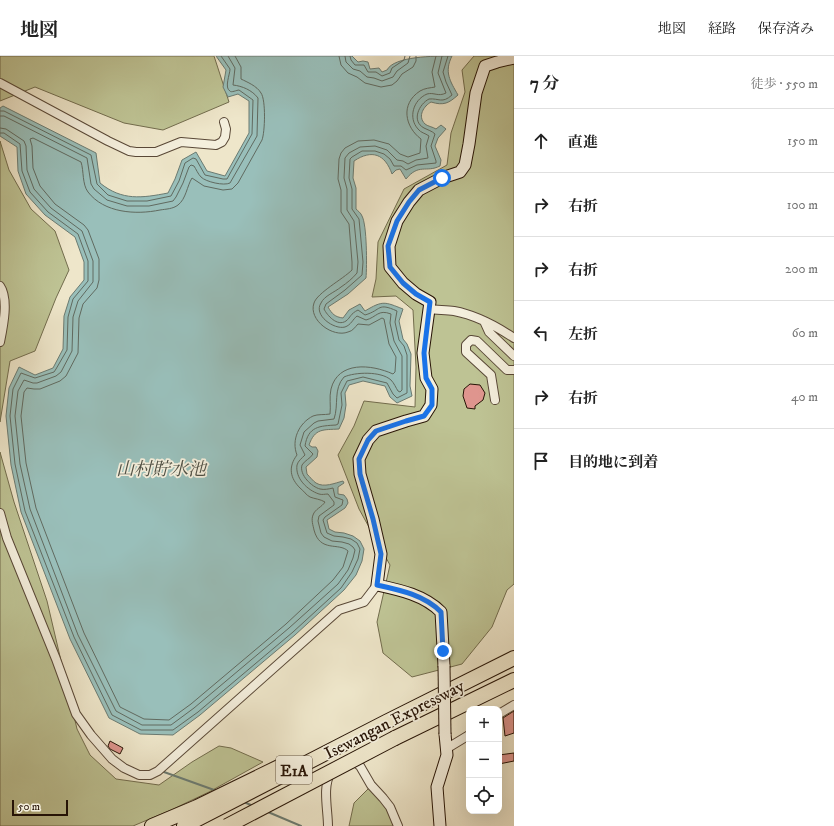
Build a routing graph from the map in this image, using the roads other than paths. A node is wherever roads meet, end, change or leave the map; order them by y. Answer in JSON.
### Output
{"nodes":[{"id":1,"x":514,"y":58,"type":"edge"},
{"id":2,"x":0,"y":83,"type":"edge"},
{"id":3,"x":224,"y":122,"type":"dead end"},
{"id":4,"x":0,"y":286,"type":"edge"},
{"id":5,"x":429,"y":309,"type":"junction"},
{"id":6,"x":484,"y":321,"type":"junction"},
{"id":7,"x":514,"y":338,"type":"edge"},
{"id":8,"x":0,"y":342,"type":"edge"},
{"id":9,"x":514,"y":356,"type":"edge"},
{"id":10,"x":514,"y":370,"type":"edge"},
{"id":11,"x":495,"y":400,"type":"dead end"},
{"id":12,"x":0,"y":513,"type":"edge"},
{"id":13,"x":377,"y":585,"type":"junction"},
{"id":14,"x":514,"y":658,"type":"edge"},
{"id":15,"x":514,"y":680,"type":"edge"},
{"id":16,"x":514,"y":705,"type":"edge"},
{"id":17,"x":502,"y":712,"type":"edge"},
{"id":18,"x":466,"y":737,"type":"edge"},
{"id":19,"x":446,"y":749,"type":"junction"},
{"id":20,"x":200,"y":812,"type":"junction"},
{"id":21,"x":152,"y":826,"type":"edge"},
{"id":22,"x":184,"y":826,"type":"edge"},
{"id":23,"x":227,"y":826,"type":"edge"},
{"id":24,"x":328,"y":826,"type":"edge"},
{"id":25,"x":398,"y":826,"type":"edge"},
{"id":26,"x":440,"y":826,"type":"edge"}],
"edges":[{"from":1,"to":5,"type":"street"},
{"from":2,"to":3,"type":"street"},
{"from":4,"to":8,"type":"street"},
{"from":5,"to":6,"type":"street"},
{"from":5,"to":13,"type":"street"},
{"from":6,"to":7,"type":"street"},
{"from":6,"to":9,"type":"street"},
{"from":10,"to":11,"type":"street"},
{"from":12,"to":13,"type":"street"},
{"from":13,"to":19,"type":"street","bridge":true},
{"from":14,"to":20,"type":"highway","name":"Isewangan Expressway","number":"E1A"},
{"from":15,"to":23,"type":"highway","name":"Isewangan Expressway","number":"E1A","bridge":true},
{"from":16,"to":17,"type":"street"},
{"from":18,"to":19,"type":"street"},
{"from":19,"to":26,"type":"street"},
{"from":20,"to":21,"type":"highway","number":"E1A"},
{"from":20,"to":22,"type":"highway","name":"Isewangan Expressway","number":"E1A"},
{"from":24,"to":25,"type":"street"}]}
